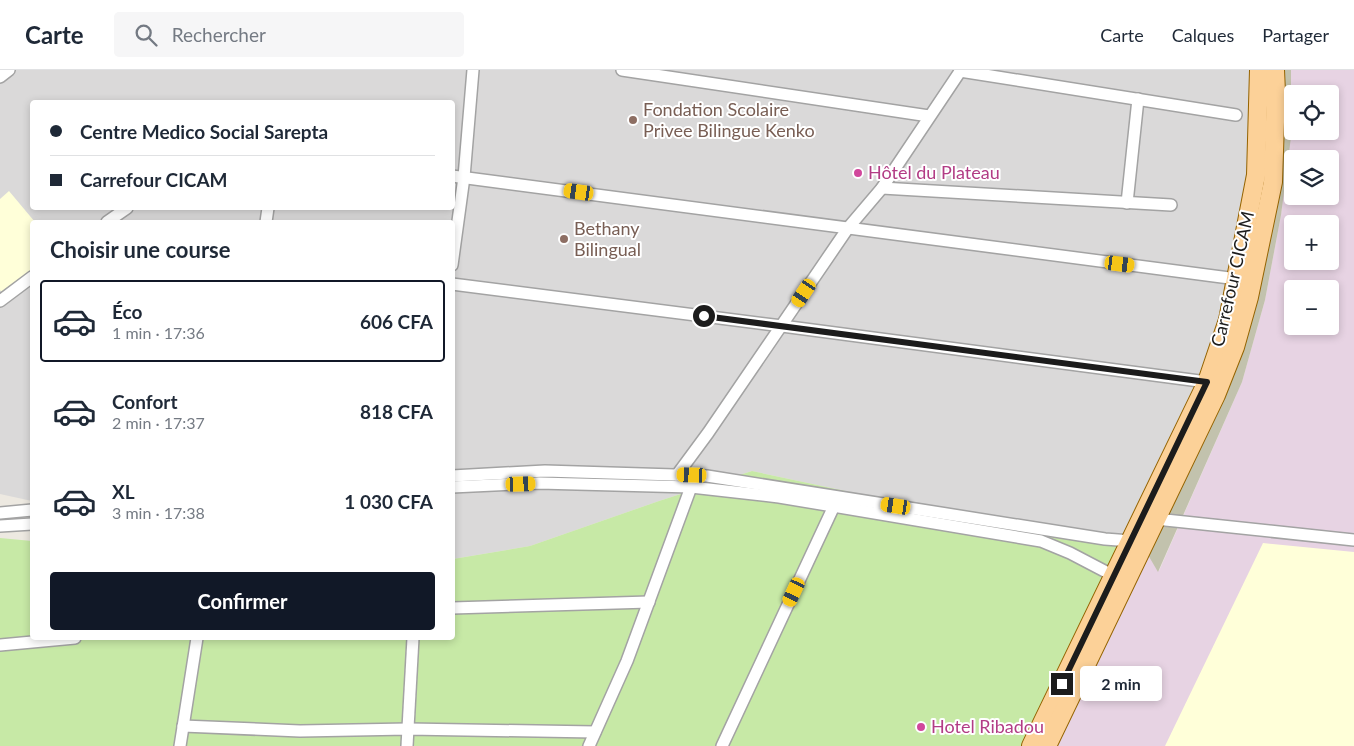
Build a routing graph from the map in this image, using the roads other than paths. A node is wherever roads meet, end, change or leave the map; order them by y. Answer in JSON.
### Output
{"nodes":[{"id":1,"x":9,"y":70,"type":"edge"},
{"id":2,"x":473,"y":70,"type":"edge"},
{"id":3,"x":622,"y":70,"type":"edge"},
{"id":4,"x":961,"y":70,"type":"edge"},
{"id":5,"x":1259,"y":70,"type":"edge"},
{"id":6,"x":1275,"y":70,"type":"edge"},
{"id":7,"x":0,"y":77,"type":"edge"},
{"id":8,"x":1138,"y":99,"type":"junction"},
{"id":9,"x":1236,"y":115,"type":"dead end"},
{"id":10,"x":929,"y":116,"type":"junction"},
{"id":11,"x":458,"y":176,"type":"edge"},
{"id":12,"x":882,"y":188,"type":"junction"},
{"id":13,"x":1127,"y":203,"type":"junction"},
{"id":14,"x":1171,"y":205,"type":"dead end"},
{"id":15,"x":124,"y":210,"type":"edge"},
{"id":16,"x":110,"y":220,"type":"edge"},
{"id":17,"x":455,"y":220,"type":"edge"},
{"id":18,"x":848,"y":228,"type":"junction"},
{"id":19,"x":30,"y":278,"type":"edge"},
{"id":20,"x":1237,"y":279,"type":"junction"},
{"id":21,"x":455,"y":284,"type":"edge"},
{"id":22,"x":0,"y":301,"type":"edge"},
{"id":23,"x":782,"y":326,"type":"junction"},
{"id":24,"x":1207,"y":382,"type":"junction"},
{"id":25,"x":677,"y":474,"type":"junction"},
{"id":26,"x":455,"y":476,"type":"edge"},
{"id":27,"x":455,"y":487,"type":"edge"},
{"id":28,"x":691,"y":487,"type":"junction"},
{"id":29,"x":834,"y":506,"type":"junction"},
{"id":30,"x":30,"y":510,"type":"edge"},
{"id":31,"x":0,"y":513,"type":"edge"},
{"id":32,"x":1156,"y":519,"type":"junction"},
{"id":33,"x":30,"y":524,"type":"edge"},
{"id":34,"x":0,"y":526,"type":"edge"},
{"id":35,"x":1354,"y":540,"type":"edge"},
{"id":36,"x":1131,"y":541,"type":"junction"},
{"id":37,"x":1114,"y":576,"type":"junction"},
{"id":38,"x":649,"y":602,"type":"junction"},
{"id":39,"x":455,"y":608,"type":"edge"},
{"id":40,"x":49,"y":640,"type":"edge"},
{"id":41,"x":197,"y":640,"type":"edge"},
{"id":42,"x":413,"y":640,"type":"edge"},
{"id":43,"x":0,"y":644,"type":"edge"},
{"id":44,"x":183,"y":726,"type":"junction"},
{"id":45,"x":408,"y":729,"type":"junction"},
{"id":46,"x":595,"y":732,"type":"junction"},
{"id":47,"x":180,"y":746,"type":"edge"},
{"id":48,"x":407,"y":746,"type":"edge"},
{"id":49,"x":589,"y":746,"type":"edge"},
{"id":50,"x":722,"y":746,"type":"edge"},
{"id":51,"x":1031,"y":746,"type":"edge"},
{"id":52,"x":1047,"y":746,"type":"edge"}],
"edges":[{"from":1,"to":7,"type":"street"},
{"from":2,"to":11,"type":"street"},
{"from":3,"to":10,"type":"street"},
{"from":4,"to":8,"type":"street"},
{"from":4,"to":10,"type":"street"},
{"from":5,"to":20,"type":"main road","name":"Carrefour CICAM"},
{"from":6,"to":32,"type":"main road"},
{"from":8,"to":9,"type":"street"},
{"from":8,"to":13,"type":"street"},
{"from":10,"to":12,"type":"street"},
{"from":11,"to":17,"type":"street"},
{"from":11,"to":18,"type":"street"},
{"from":12,"to":13,"type":"street"},
{"from":12,"to":18,"type":"street"},
{"from":13,"to":14,"type":"street"},
{"from":15,"to":16,"type":"street"},
{"from":18,"to":20,"type":"street"},
{"from":18,"to":23,"type":"street"},
{"from":19,"to":22,"type":"street"},
{"from":20,"to":24,"type":"main road","name":"Carrefour CICAM"},
{"from":21,"to":23,"type":"street"},
{"from":23,"to":24,"type":"street"},
{"from":23,"to":25,"type":"street"},
{"from":24,"to":36,"type":"main road","name":"Carrefour CICAM"},
{"from":25,"to":26,"type":"street"},
{"from":25,"to":36,"type":"street"},
{"from":27,"to":28,"type":"street"},
{"from":28,"to":29,"type":"street"},
{"from":28,"to":38,"type":"street"},
{"from":29,"to":37,"type":"street"},
{"from":29,"to":50,"type":"street"},
{"from":30,"to":31,"type":"street"},
{"from":32,"to":35,"type":"street"},
{"from":32,"to":52,"type":"main road"},
{"from":33,"to":34,"type":"street"},
{"from":36,"to":37,"type":"main road","name":"Carrefour CICAM"},
{"from":37,"to":51,"type":"main road","name":"Carrefour CICAM"},
{"from":38,"to":39,"type":"street"},
{"from":38,"to":46,"type":"street"},
{"from":40,"to":43,"type":"street"},
{"from":41,"to":44,"type":"street"},
{"from":42,"to":45,"type":"street"},
{"from":44,"to":45,"type":"street"},
{"from":44,"to":47,"type":"street"},
{"from":45,"to":46,"type":"street"},
{"from":45,"to":48,"type":"street"},
{"from":46,"to":49,"type":"street"}]}
